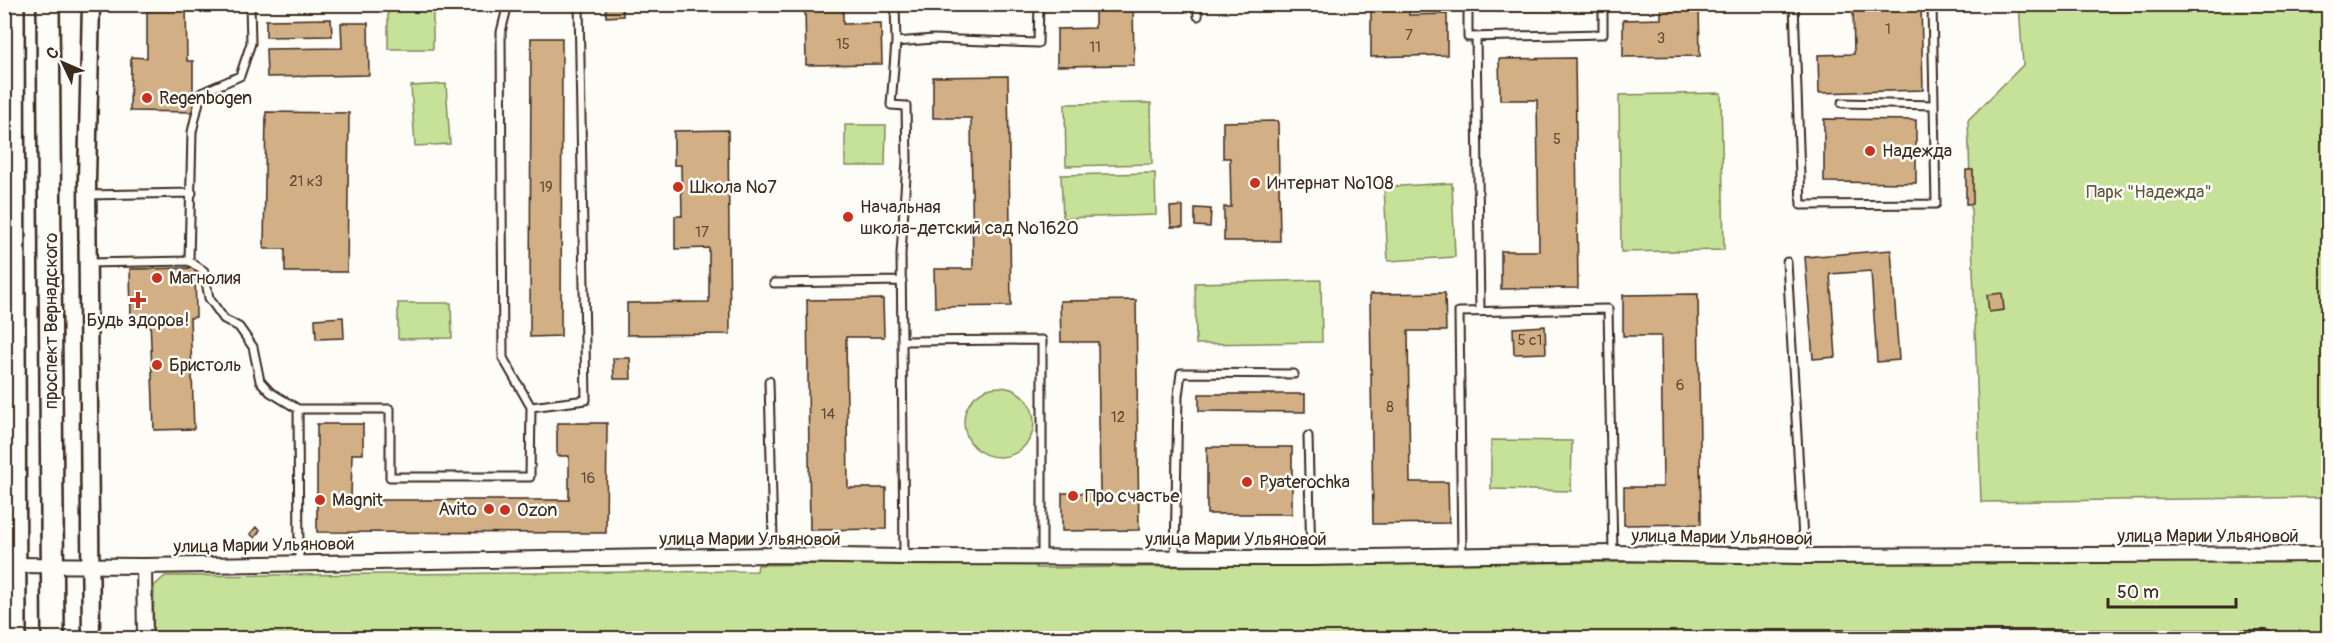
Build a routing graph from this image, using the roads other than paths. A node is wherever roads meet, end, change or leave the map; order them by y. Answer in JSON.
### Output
{"nodes":[{"id":1,"x":13,"y":4,"type":"edge"},
{"id":2,"x":48,"y":4,"type":"edge"},
{"id":3,"x":91,"y":4,"type":"edge"},
{"id":4,"x":250,"y":4,"type":"edge"},
{"id":5,"x":508,"y":4,"type":"edge"},
{"id":6,"x":579,"y":4,"type":"edge"},
{"id":7,"x":895,"y":4,"type":"edge"},
{"id":8,"x":1039,"y":4,"type":"edge"},
{"id":9,"x":1197,"y":4,"type":"edge"},
{"id":10,"x":1468,"y":4,"type":"edge"},
{"id":11,"x":1602,"y":4,"type":"edge"},
{"id":12,"x":1794,"y":4,"type":"edge"},
{"id":13,"x":1932,"y":4,"type":"edge"},
{"id":14,"x":1198,"y":16,"type":"dead end"},
{"id":15,"x":1476,"y":37,"type":"junction"},
{"id":16,"x":896,"y":42,"type":"junction"},
{"id":17,"x":1842,"y":104,"type":"dead end"},
{"id":18,"x":1934,"y":105,"type":"junction"},
{"id":19,"x":192,"y":193,"type":"junction"},
{"id":20,"x":87,"y":195,"type":"junction"},
{"id":21,"x":189,"y":261,"type":"junction"},
{"id":22,"x":1787,"y":262,"type":"dead end"},
{"id":23,"x":89,"y":263,"type":"junction"},
{"id":24,"x":902,"y":281,"type":"junction"},
{"id":25,"x":774,"y":283,"type":"dead end"},
{"id":26,"x":1480,"y":312,"type":"junction"},
{"id":27,"x":902,"y":341,"type":"junction"},
{"id":28,"x":1294,"y":374,"type":"dead end"},
{"id":29,"x":769,"y":381,"type":"dead end"},
{"id":30,"x":531,"y":407,"type":"junction"},
{"id":31,"x":298,"y":410,"type":"junction"},
{"id":32,"x":1308,"y":436,"type":"dead end"},
{"id":33,"x":1613,"y":553,"type":"junction"},
{"id":34,"x":2328,"y":554,"type":"edge"},
{"id":35,"x":776,"y":555,"type":"junction"},
{"id":36,"x":1042,"y":556,"type":"junction"},
{"id":37,"x":1462,"y":556,"type":"junction"},
{"id":38,"x":1804,"y":556,"type":"junction"},
{"id":39,"x":904,"y":557,"type":"junction"},
{"id":40,"x":1175,"y":557,"type":"junction"},
{"id":41,"x":1311,"y":558,"type":"junction"},
{"id":42,"x":299,"y":562,"type":"junction"},
{"id":43,"x":9,"y":565,"type":"edge"},
{"id":44,"x":53,"y":565,"type":"junction"},
{"id":45,"x":91,"y":565,"type":"junction"},
{"id":46,"x":144,"y":566,"type":"junction"},
{"id":47,"x":1766,"y":638,"type":"edge"},
{"id":48,"x":2119,"y":638,"type":"edge"},
{"id":49,"x":15,"y":639,"type":"edge"},
{"id":50,"x":53,"y":639,"type":"edge"},
{"id":51,"x":91,"y":639,"type":"edge"},
{"id":52,"x":146,"y":639,"type":"edge"},
{"id":53,"x":1748,"y":639,"type":"edge"},
{"id":54,"x":2266,"y":639,"type":"edge"}],
"edges":[{"from":1,"to":43,"type":"main road","name":"проспект Вернадского"},
{"from":2,"to":44,"type":"main road","name":"проспект Вернадского"},
{"from":3,"to":20,"type":"street"},
{"from":4,"to":19,"type":"lane"},
{"from":5,"to":30,"type":"lane"},
{"from":6,"to":30,"type":"lane"},
{"from":7,"to":16,"type":"lane"},
{"from":8,"to":16,"type":"lane"},
{"from":9,"to":14,"type":"lane"},
{"from":10,"to":15,"type":"lane"},
{"from":11,"to":15,"type":"lane"},
{"from":12,"to":18,"type":"lane"},
{"from":13,"to":18,"type":"lane"},
{"from":15,"to":26,"type":"lane"},
{"from":16,"to":24,"type":"lane"},
{"from":17,"to":18,"type":"lane"},
{"from":19,"to":20,"type":"lane"},
{"from":19,"to":21,"type":"lane"},
{"from":20,"to":23,"type":"street"},
{"from":21,"to":23,"type":"lane"},
{"from":21,"to":31,"type":"lane"},
{"from":22,"to":38,"type":"lane"},
{"from":23,"to":45,"type":"street"},
{"from":24,"to":25,"type":"lane"},
{"from":24,"to":27,"type":"lane"},
{"from":26,"to":33,"type":"lane"},
{"from":26,"to":37,"type":"lane"},
{"from":27,"to":36,"type":"lane"},
{"from":27,"to":39,"type":"lane"},
{"from":28,"to":40,"type":"lane"},
{"from":29,"to":35,"type":"lane"},
{"from":30,"to":31,"type":"lane"},
{"from":31,"to":42,"type":"lane"},
{"from":32,"to":41,"type":"lane"},
{"from":33,"to":37,"type":"street","name":"улица Марии Ульяновой"},
{"from":33,"to":38,"type":"street","name":"улица Марии Ульяновой"},
{"from":34,"to":38,"type":"street","name":"улица Марии Ульяновой"},
{"from":35,"to":39,"type":"street","name":"улица Марии Ульяновой"},
{"from":35,"to":42,"type":"street","name":"улица Марии Ульяновой"},
{"from":36,"to":39,"type":"street","name":"улица Марии Ульяновой"},
{"from":36,"to":40,"type":"street","name":"улица Марии Ульяновой"},
{"from":37,"to":41,"type":"street","name":"улица Марии Ульяновой"},
{"from":40,"to":41,"type":"street","name":"улица Марии Ульяновой"},
{"from":42,"to":46,"type":"street","name":"улица Марии Ульяновой"},
{"from":43,"to":44,"type":"street","name":"улица Марии Ульяновой"},
{"from":43,"to":49,"type":"main road","name":"проспект Вернадского"},
{"from":44,"to":45,"type":"street","name":"улица Марии Ульяновой"},
{"from":44,"to":50,"type":"main road","name":"проспект Вернадского"},
{"from":45,"to":46,"type":"street","name":"улица Марии Ульяновой"},
{"from":45,"to":51,"type":"street"},
{"from":46,"to":52,"type":"street"},
{"from":47,"to":48,"type":"street"},
{"from":47,"to":53,"type":"street"},
{"from":48,"to":54,"type":"street"}]}
